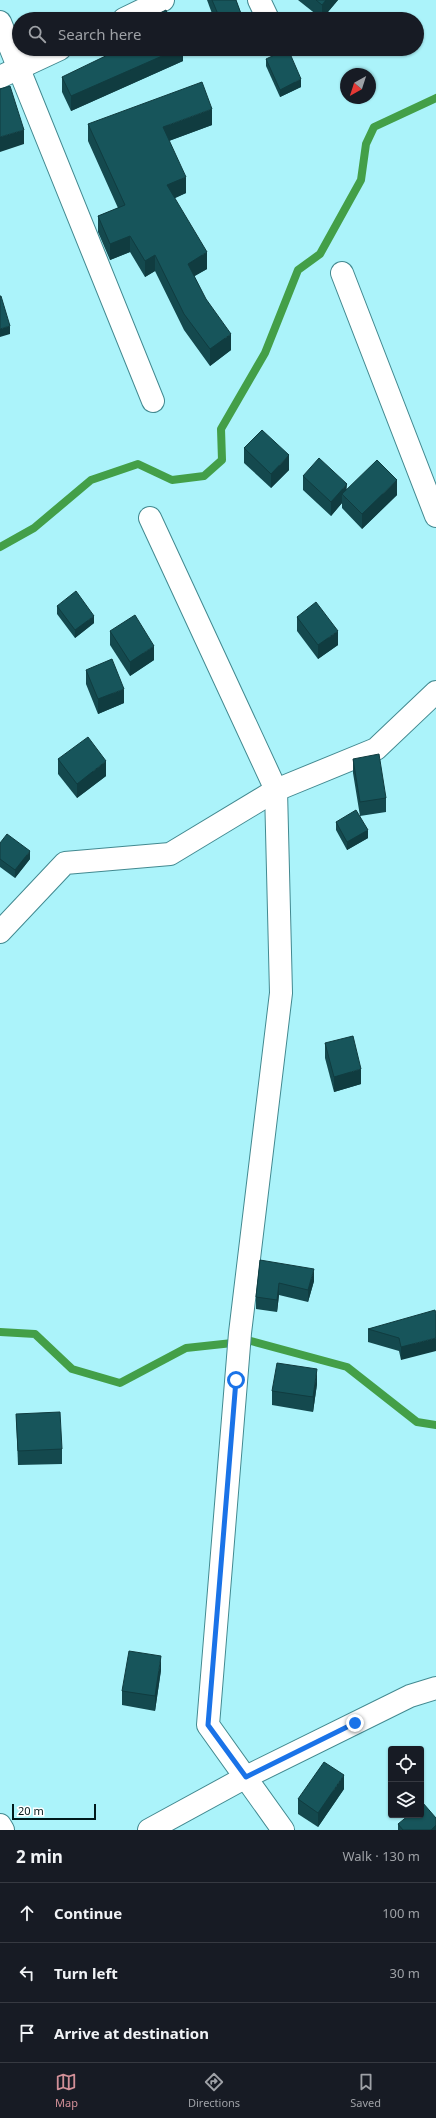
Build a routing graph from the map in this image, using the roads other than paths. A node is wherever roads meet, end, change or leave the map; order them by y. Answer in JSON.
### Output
{"nodes":[{"id":1,"x":164,"y":0,"type":"edge"},
{"id":2,"x":259,"y":0,"type":"edge"},
{"id":3,"x":139,"y":12,"type":"edge"},
{"id":4,"x":265,"y":12,"type":"edge"},
{"id":5,"x":0,"y":22,"type":"edge"},
{"id":6,"x":45,"y":56,"type":"edge"},
{"id":7,"x":9,"y":73,"type":"edge"},
{"id":8,"x":342,"y":273,"type":"dead end"},
{"id":9,"x":153,"y":401,"type":"dead end"},
{"id":10,"x":436,"y":516,"type":"edge"},
{"id":11,"x":150,"y":518,"type":"dead end"},
{"id":12,"x":436,"y":692,"type":"edge"},
{"id":13,"x":276,"y":790,"type":"junction"},
{"id":14,"x":0,"y":932,"type":"edge"},
{"id":15,"x":436,"y":1688,"type":"edge"},
{"id":16,"x":246,"y":1777,"type":"junction"},
{"id":17,"x":0,"y":1825,"type":"edge"},
{"id":18,"x":3,"y":1830,"type":"edge"},
{"id":19,"x":149,"y":1830,"type":"edge"},
{"id":20,"x":283,"y":1830,"type":"edge"}],
"edges":[{"from":1,"to":3,"type":"street"},
{"from":2,"to":4,"type":"street"},
{"from":5,"to":7,"type":"street"},
{"from":6,"to":7,"type":"street"},
{"from":7,"to":9,"type":"street"},
{"from":8,"to":10,"type":"street"},
{"from":11,"to":13,"type":"street"},
{"from":12,"to":13,"type":"street"},
{"from":13,"to":14,"type":"street"},
{"from":13,"to":16,"type":"street"},
{"from":15,"to":16,"type":"street"},
{"from":16,"to":19,"type":"street"},
{"from":16,"to":20,"type":"street"},
{"from":17,"to":18,"type":"street"}]}
